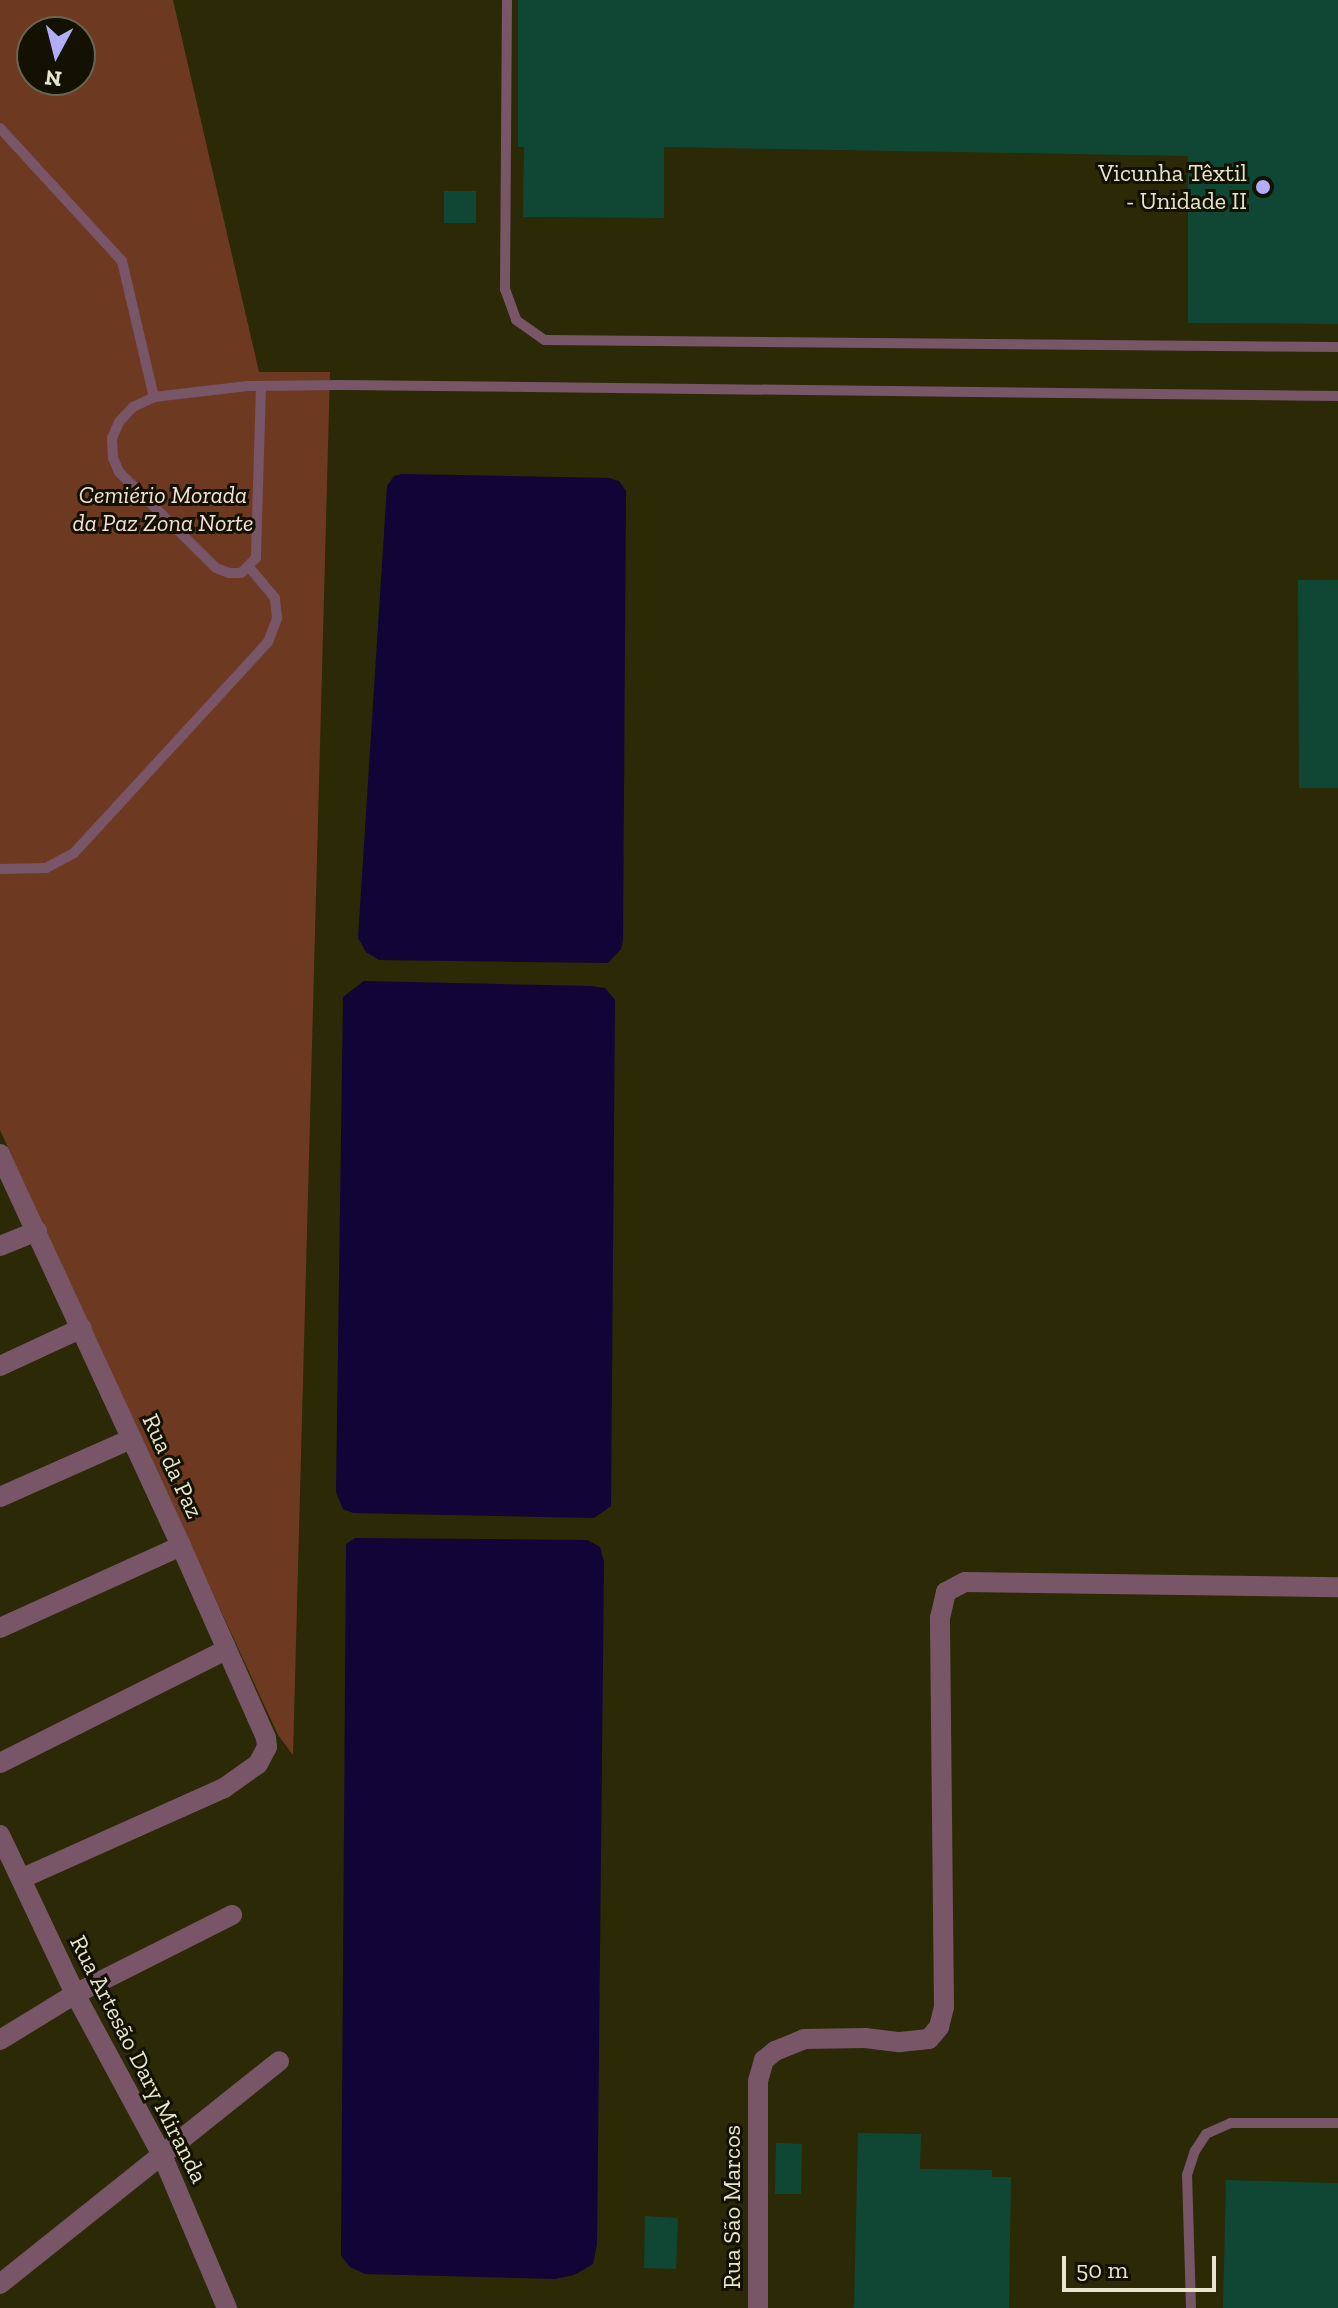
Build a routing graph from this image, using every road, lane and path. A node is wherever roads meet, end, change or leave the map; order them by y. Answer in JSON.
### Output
{"nodes":[{"id":1,"x":507,"y":0,"type":"edge"},
{"id":2,"x":0,"y":128,"type":"edge"},
{"id":3,"x":1338,"y":347,"type":"edge"},
{"id":4,"x":261,"y":386,"type":"junction"},
{"id":5,"x":1338,"y":396,"type":"edge"},
{"id":6,"x":154,"y":397,"type":"junction"},
{"id":7,"x":250,"y":568,"type":"junction"},
{"id":8,"x":0,"y":869,"type":"edge"},
{"id":9,"x":0,"y":1154,"type":"edge"},
{"id":10,"x":37,"y":1231,"type":"junction"},
{"id":11,"x":0,"y":1246,"type":"edge"},
{"id":12,"x":82,"y":1328,"type":"junction"},
{"id":13,"x":0,"y":1366,"type":"edge"},
{"id":14,"x":131,"y":1439,"type":"junction"},
{"id":15,"x":0,"y":1497,"type":"edge"},
{"id":16,"x":181,"y":1546,"type":"junction"},
{"id":17,"x":1338,"y":1587,"type":"edge"},
{"id":18,"x":0,"y":1628,"type":"edge"},
{"id":19,"x":226,"y":1650,"type":"junction"},
{"id":20,"x":0,"y":1763,"type":"edge"},
{"id":21,"x":0,"y":1835,"type":"edge"},
{"id":22,"x":21,"y":1879,"type":"junction"},
{"id":23,"x":232,"y":1915,"type":"dead end"},
{"id":24,"x":75,"y":1994,"type":"junction"},
{"id":25,"x":0,"y":2040,"type":"edge"},
{"id":26,"x":279,"y":2061,"type":"dead end"},
{"id":27,"x":1338,"y":2123,"type":"edge"},
{"id":28,"x":162,"y":2155,"type":"junction"},
{"id":29,"x":0,"y":2284,"type":"edge"},
{"id":30,"x":227,"y":2308,"type":"edge"},
{"id":31,"x":758,"y":2308,"type":"edge"},
{"id":32,"x":1191,"y":2308,"type":"edge"}],
"edges":[{"from":1,"to":3,"type":"lane"},
{"from":2,"to":6,"type":"lane"},
{"from":4,"to":5,"type":"lane"},
{"from":4,"to":6,"type":"lane"},
{"from":4,"to":7,"type":"lane"},
{"from":6,"to":7,"type":"lane"},
{"from":7,"to":8,"type":"lane"},
{"from":9,"to":10,"type":"street","name":"Rua da Paz"},
{"from":10,"to":11,"type":"street"},
{"from":10,"to":12,"type":"street","name":"Rua da Paz"},
{"from":12,"to":13,"type":"street"},
{"from":12,"to":14,"type":"street","name":"Rua da Paz"},
{"from":14,"to":15,"type":"street"},
{"from":14,"to":16,"type":"street","name":"Rua da Paz"},
{"from":16,"to":18,"type":"street"},
{"from":16,"to":19,"type":"street","name":"Rua da Paz"},
{"from":17,"to":31,"type":"street","name":"Rua São Marcos"},
{"from":19,"to":20,"type":"street"},
{"from":19,"to":22,"type":"street","name":"Rua da Paz"},
{"from":21,"to":22,"type":"street","name":"Rua Artesão Dary Miranda"},
{"from":22,"to":24,"type":"street","name":"Rua Artesão Dary Miranda"},
{"from":23,"to":24,"type":"street"},
{"from":24,"to":25,"type":"street"},
{"from":24,"to":28,"type":"street","name":"Rua Artesão Dary Miranda"},
{"from":26,"to":28,"type":"street"},
{"from":27,"to":32,"type":"lane"},
{"from":28,"to":29,"type":"street"},
{"from":28,"to":30,"type":"street","name":"Rua Artesão Dary Miranda"}]}
